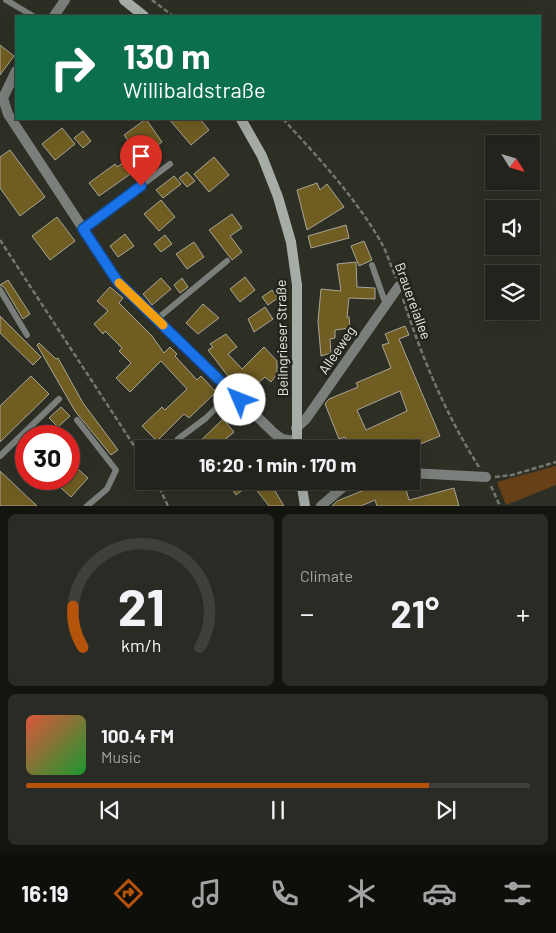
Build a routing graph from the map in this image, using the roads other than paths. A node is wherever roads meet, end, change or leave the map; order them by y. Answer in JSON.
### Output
{"nodes":[{"id":1,"x":6,"y":0,"type":"edge"},
{"id":2,"x":66,"y":0,"type":"edge"},
{"id":3,"x":124,"y":0,"type":"edge"},
{"id":4,"x":31,"y":15,"type":"edge"},
{"id":5,"x":55,"y":15,"type":"edge"},
{"id":6,"x":143,"y":15,"type":"edge"},
{"id":7,"x":15,"y":73,"type":"edge"},
{"id":8,"x":241,"y":120,"type":"edge"},
{"id":9,"x":170,"y":164,"type":"dead end"},
{"id":10,"x":83,"y":229,"type":"junction"},
{"id":11,"x":227,"y":261,"type":"dead end"},
{"id":12,"x":372,"y":265,"type":"dead end"},
{"id":13,"x":399,"y":286,"type":"road end"},
{"id":14,"x":0,"y":290,"type":"edge"},
{"id":15,"x":385,"y":302,"type":"junction"},
{"id":16,"x":156,"y":319,"type":"junction"},
{"id":17,"x":27,"y":335,"type":"dead end"},
{"id":18,"x":231,"y":392,"type":"junction"},
{"id":19,"x":59,"y":399,"type":"dead end"},
{"id":20,"x":77,"y":420,"type":"dead end"},
{"id":21,"x":296,"y":428,"type":"junction"},
{"id":22,"x":178,"y":439,"type":"dead end"},
{"id":23,"x":286,"y":440,"type":"edge"},
{"id":24,"x":296,"y":440,"type":"edge"},
{"id":25,"x":0,"y":456,"type":"edge"},
{"id":26,"x":420,"y":473,"type":"edge"},
{"id":27,"x":486,"y":477,"type":"road end"},
{"id":28,"x":303,"y":490,"type":"edge"},
{"id":29,"x":340,"y":490,"type":"edge"},
{"id":30,"x":87,"y":506,"type":"edge"},
{"id":31,"x":306,"y":506,"type":"edge"},
{"id":32,"x":321,"y":506,"type":"edge"}],
"edges":[{"from":1,"to":4,"type":"lane"},
{"from":2,"to":5,"type":"street"},
{"from":3,"to":6,"type":"main road"},
{"from":7,"to":10,"type":"street"},
{"from":8,"to":21,"type":"main road","name":"Beilngrieser Straße"},
{"from":9,"to":10,"type":"lane"},
{"from":10,"to":16,"type":"street"},
{"from":11,"to":16,"type":"lane"},
{"from":12,"to":15,"type":"lane"},
{"from":13,"to":15,"type":"street","name":"Alleeweg"},
{"from":14,"to":17,"type":"lane"},
{"from":15,"to":21,"type":"street","name":"Alleeweg"},
{"from":16,"to":18,"type":"street"},
{"from":18,"to":22,"type":"lane"},
{"from":18,"to":23,"type":"street"},
{"from":19,"to":25,"type":"lane"},
{"from":20,"to":30,"type":"lane"},
{"from":21,"to":24,"type":"main road","name":"Beilngrieser Straße"},
{"from":26,"to":27,"type":"street"},
{"from":28,"to":31,"type":"main road"},
{"from":29,"to":32,"type":"street"}]}
